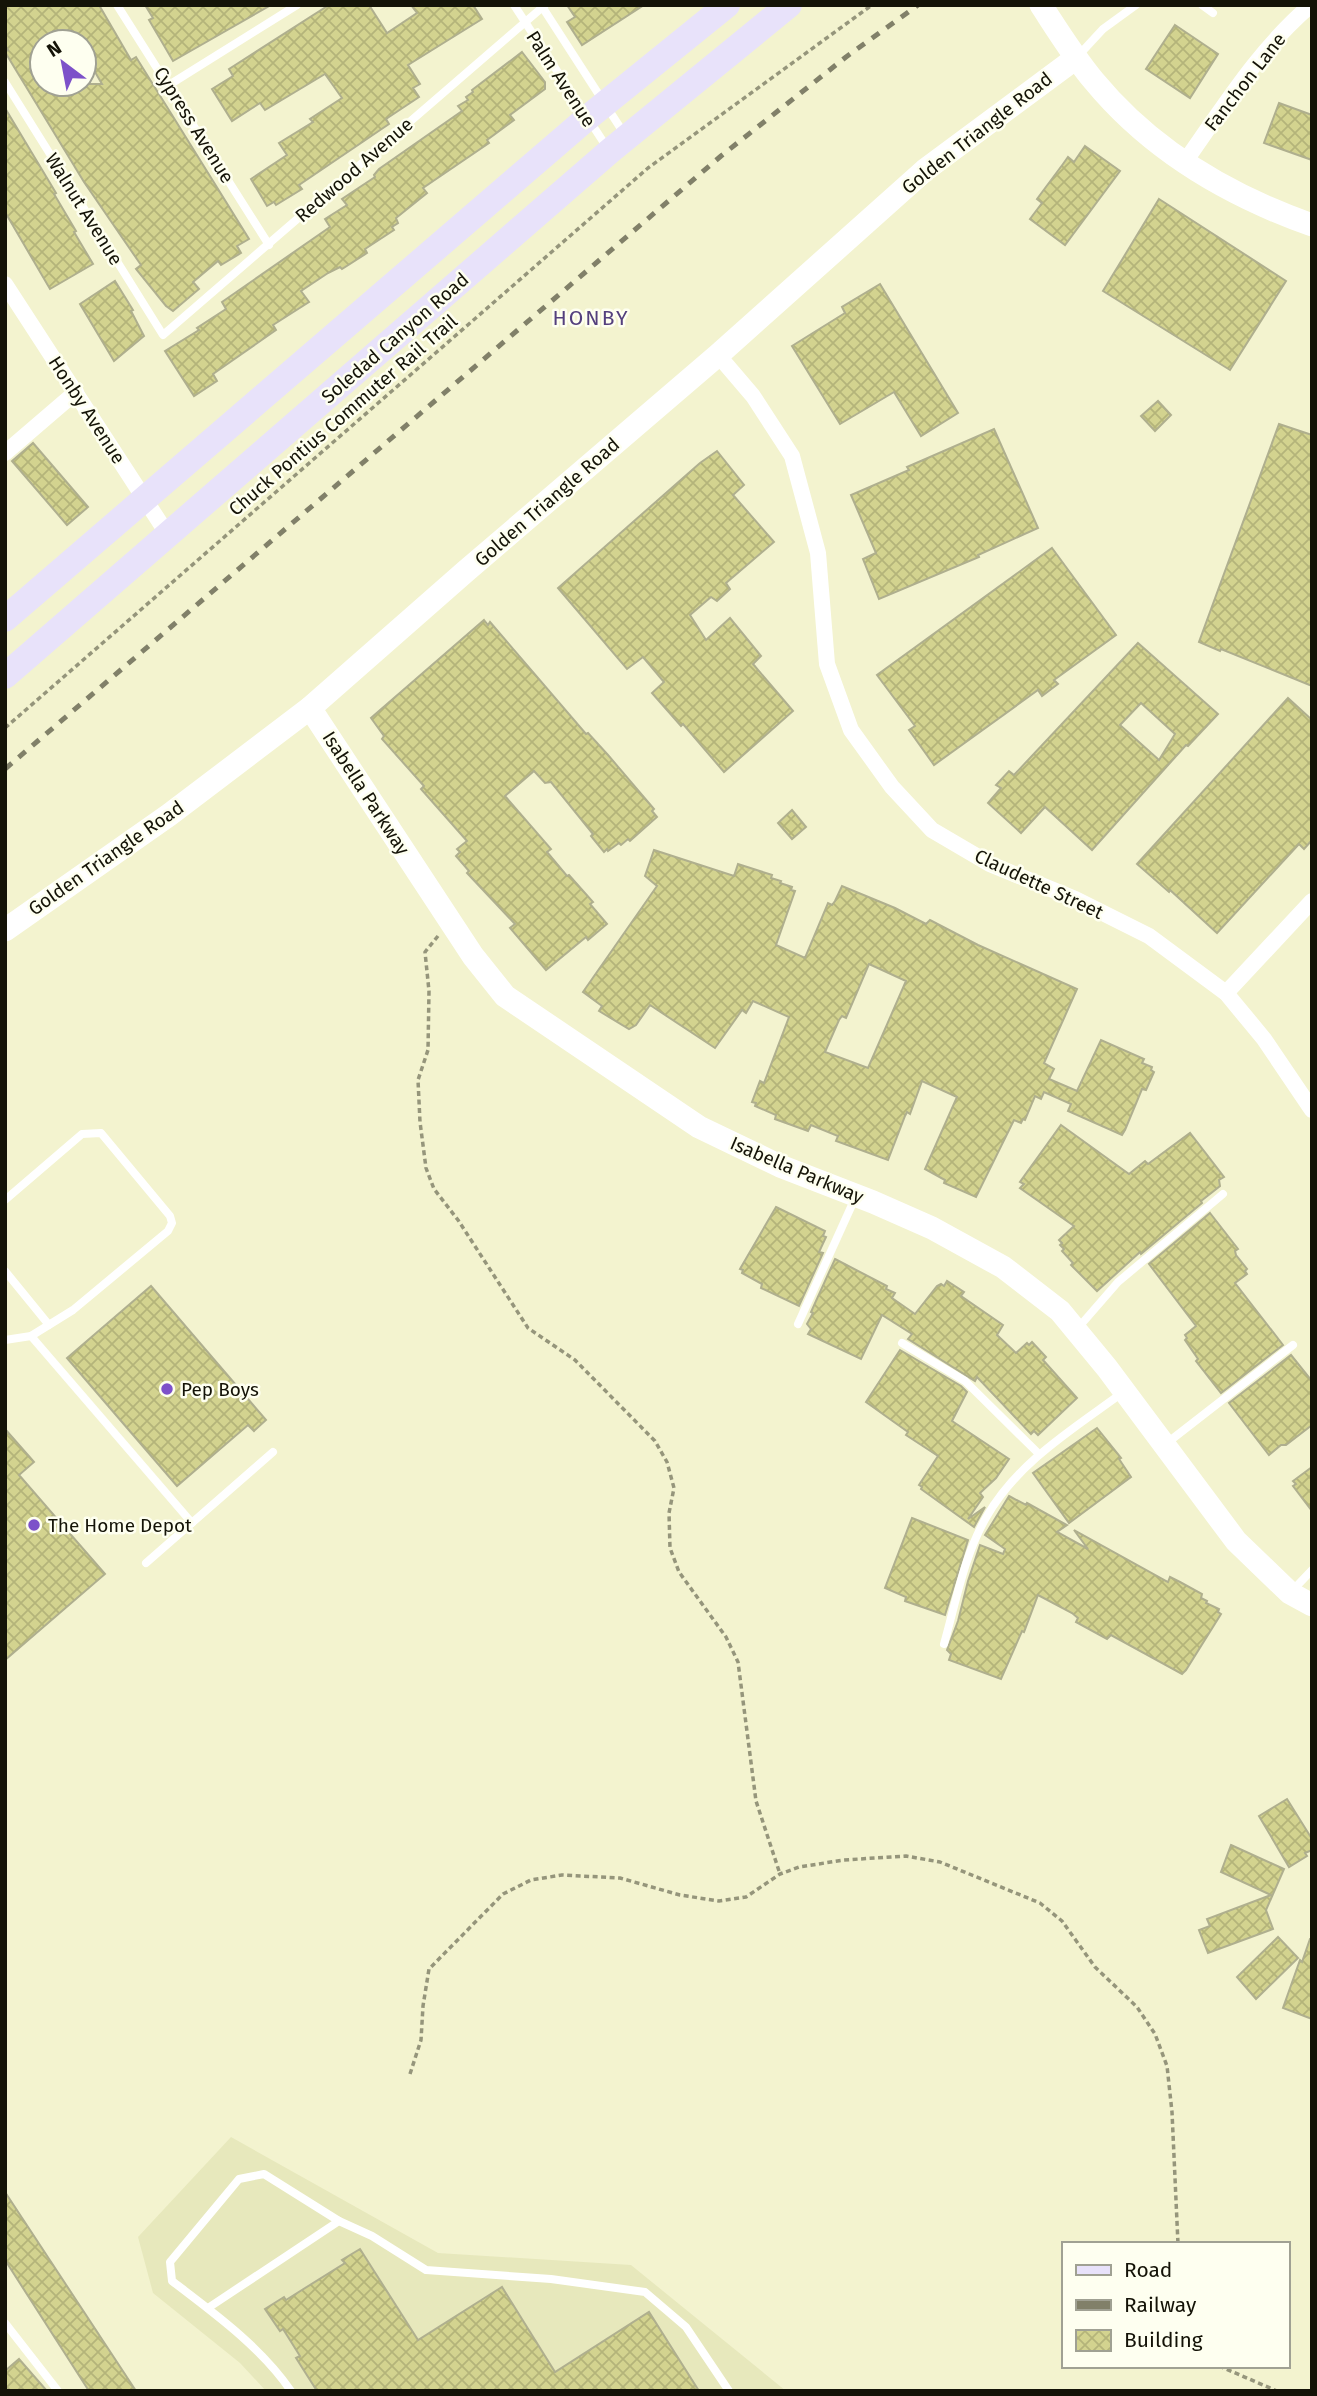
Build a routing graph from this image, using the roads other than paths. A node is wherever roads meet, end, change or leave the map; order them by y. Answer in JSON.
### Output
{"nodes":[{"id":1,"x":117,"y":5,"type":"edge"},
{"id":2,"x":297,"y":5,"type":"edge"},
{"id":3,"x":514,"y":5,"type":"edge"},
{"id":4,"x":727,"y":5,"type":"edge"},
{"id":5,"x":789,"y":5,"type":"edge"},
{"id":6,"x":1041,"y":5,"type":"edge"},
{"id":7,"x":1136,"y":5,"type":"edge"},
{"id":8,"x":1202,"y":5,"type":"edge"},
{"id":9,"x":1311,"y":5,"type":"edge"},
{"id":10,"x":543,"y":6,"type":"edge"},
{"id":11,"x":1213,"y":13,"type":"dead end"},
{"id":12,"x":524,"y":23,"type":"junction"},
{"id":13,"x":1076,"y":58,"type":"junction"},
{"id":14,"x":5,"y":82,"type":"edge"},
{"id":15,"x":169,"y":85,"type":"junction"},
{"id":16,"x":595,"y":111,"type":"junction"},
{"id":17,"x":619,"y":144,"type":"junction"},
{"id":18,"x":1184,"y":163,"type":"junction"},
{"id":19,"x":1312,"y":225,"type":"edge"},
{"id":20,"x":269,"y":244,"type":"junction"},
{"id":21,"x":5,"y":284,"type":"edge"},
{"id":22,"x":163,"y":335,"type":"joint"},
{"id":23,"x":718,"y":355,"type":"junction"},
{"id":24,"x":76,"y":392,"type":"junction"},
{"id":25,"x":5,"y":453,"type":"edge"},
{"id":26,"x":145,"y":499,"type":"junction"},
{"id":27,"x":169,"y":535,"type":"junction"},
{"id":28,"x":5,"y":619,"type":"edge"},
{"id":29,"x":5,"y":676,"type":"edge"},
{"id":30,"x":310,"y":708,"type":"junction"},
{"id":31,"x":1312,"y":901,"type":"edge"},
{"id":32,"x":5,"y":930,"type":"edge"},
{"id":33,"x":1226,"y":993,"type":"junction"},
{"id":34,"x":1312,"y":1110,"type":"edge"},
{"id":35,"x":1223,"y":1194,"type":"dead end"},
{"id":36,"x":856,"y":1195,"type":"junction"},
{"id":37,"x":5,"y":1200,"type":"edge"},
{"id":38,"x":5,"y":1271,"type":"edge"},
{"id":39,"x":798,"y":1324,"type":"dead end"},
{"id":40,"x":49,"y":1325,"type":"junction"},
{"id":41,"x":1076,"y":1331,"type":"junction"},
{"id":42,"x":31,"y":1336,"type":"junction"},
{"id":43,"x":5,"y":1340,"type":"edge"},
{"id":44,"x":902,"y":1343,"type":"dead end"},
{"id":45,"x":1293,"y":1345,"type":"dead end"},
{"id":46,"x":1124,"y":1391,"type":"junction"},
{"id":47,"x":1164,"y":1445,"type":"junction"},
{"id":48,"x":273,"y":1452,"type":"dead end"},
{"id":49,"x":1039,"y":1454,"type":"junction"},
{"id":50,"x":192,"y":1523,"type":"junction"},
{"id":51,"x":146,"y":1563,"type":"dead end"},
{"id":52,"x":1312,"y":1570,"type":"edge"},
{"id":53,"x":1290,"y":1593,"type":"junction"},
{"id":54,"x":1312,"y":1605,"type":"edge"},
{"id":55,"x":944,"y":1644,"type":"dead end"},
{"id":56,"x":339,"y":2221,"type":"junction"},
{"id":57,"x":208,"y":2308,"type":"junction"},
{"id":58,"x":5,"y":2323,"type":"edge"},
{"id":59,"x":58,"y":2391,"type":"edge"},
{"id":60,"x":291,"y":2391,"type":"edge"},
{"id":61,"x":729,"y":2391,"type":"edge"}],
"edges":[{"from":1,"to":15,"type":"lane","name":"Cypress Avenue"},
{"from":2,"to":15,"type":"lane"},
{"from":3,"to":12,"type":"lane","name":"Palm Avenue"},
{"from":4,"to":16,"type":"main road"},
{"from":5,"to":17,"type":"main road","name":"Soledad Canyon Road"},
{"from":6,"to":13,"type":"street"},
{"from":7,"to":13,"type":"lane"},
{"from":8,"to":11,"type":"lane"},
{"from":9,"to":18,"type":"street","name":"Fanchon Lane"},
{"from":10,"to":12,"type":"lane","name":"Redwood Avenue"},
{"from":10,"to":16,"type":"lane","name":"Palm Avenue"},
{"from":12,"to":16,"type":"lane","name":"Palm Avenue"},
{"from":12,"to":20,"type":"lane","name":"Redwood Avenue"},
{"from":13,"to":18,"type":"street"},
{"from":13,"to":23,"type":"street","name":"Golden Triangle Road"},
{"from":14,"to":22,"type":"lane","name":"Walnut Avenue"},
{"from":15,"to":20,"type":"lane","name":"Cypress Avenue"},
{"from":16,"to":17,"type":"lane","name":"Palm Avenue"},
{"from":16,"to":17,"type":"lane","name":"Palm Avenue"},
{"from":16,"to":26,"type":"main road"},
{"from":17,"to":27,"type":"main road","name":"Soledad Canyon Road"},
{"from":18,"to":19,"type":"street"},
{"from":20,"to":22,"type":"lane","name":"Redwood Avenue"},
{"from":21,"to":24,"type":"street","name":"Honby Avenue"},
{"from":23,"to":30,"type":"street","name":"Golden Triangle Road"},
{"from":23,"to":33,"type":"street","name":"Claudette Street"},
{"from":24,"to":25,"type":"street"},
{"from":24,"to":26,"type":"street","name":"Honby Avenue"},
{"from":26,"to":27,"type":"street","name":"Honby Avenue"},
{"from":26,"to":28,"type":"main road"},
{"from":27,"to":29,"type":"main road","name":"Soledad Canyon Road"},
{"from":30,"to":32,"type":"street","name":"Golden Triangle Road"},
{"from":30,"to":36,"type":"street","name":"Isabella Parkway"},
{"from":31,"to":33,"type":"street"},
{"from":33,"to":34,"type":"street","name":"Claudette Street"},
{"from":35,"to":41,"type":"lane"},
{"from":36,"to":39,"type":"lane"},
{"from":36,"to":41,"type":"street","name":"Isabella Parkway"},
{"from":37,"to":40,"type":"lane"},
{"from":38,"to":40,"type":"lane"},
{"from":40,"to":42,"type":"lane"},
{"from":41,"to":46,"type":"street","name":"Isabella Parkway"},
{"from":42,"to":43,"type":"lane"},
{"from":42,"to":50,"type":"lane"},
{"from":44,"to":49,"type":"lane"},
{"from":45,"to":47,"type":"lane"},
{"from":46,"to":47,"type":"street","name":"Isabella Parkway"},
{"from":46,"to":49,"type":"lane"},
{"from":47,"to":53,"type":"street","name":"Isabella Parkway"},
{"from":48,"to":50,"type":"lane"},
{"from":49,"to":55,"type":"lane"},
{"from":50,"to":51,"type":"lane"},
{"from":52,"to":53,"type":"lane"},
{"from":53,"to":54,"type":"street","name":"Isabella Parkway"},
{"from":56,"to":57,"type":"lane"},
{"from":56,"to":57,"type":"lane"},
{"from":56,"to":61,"type":"lane"},
{"from":57,"to":60,"type":"lane"},
{"from":58,"to":59,"type":"lane"}]}
